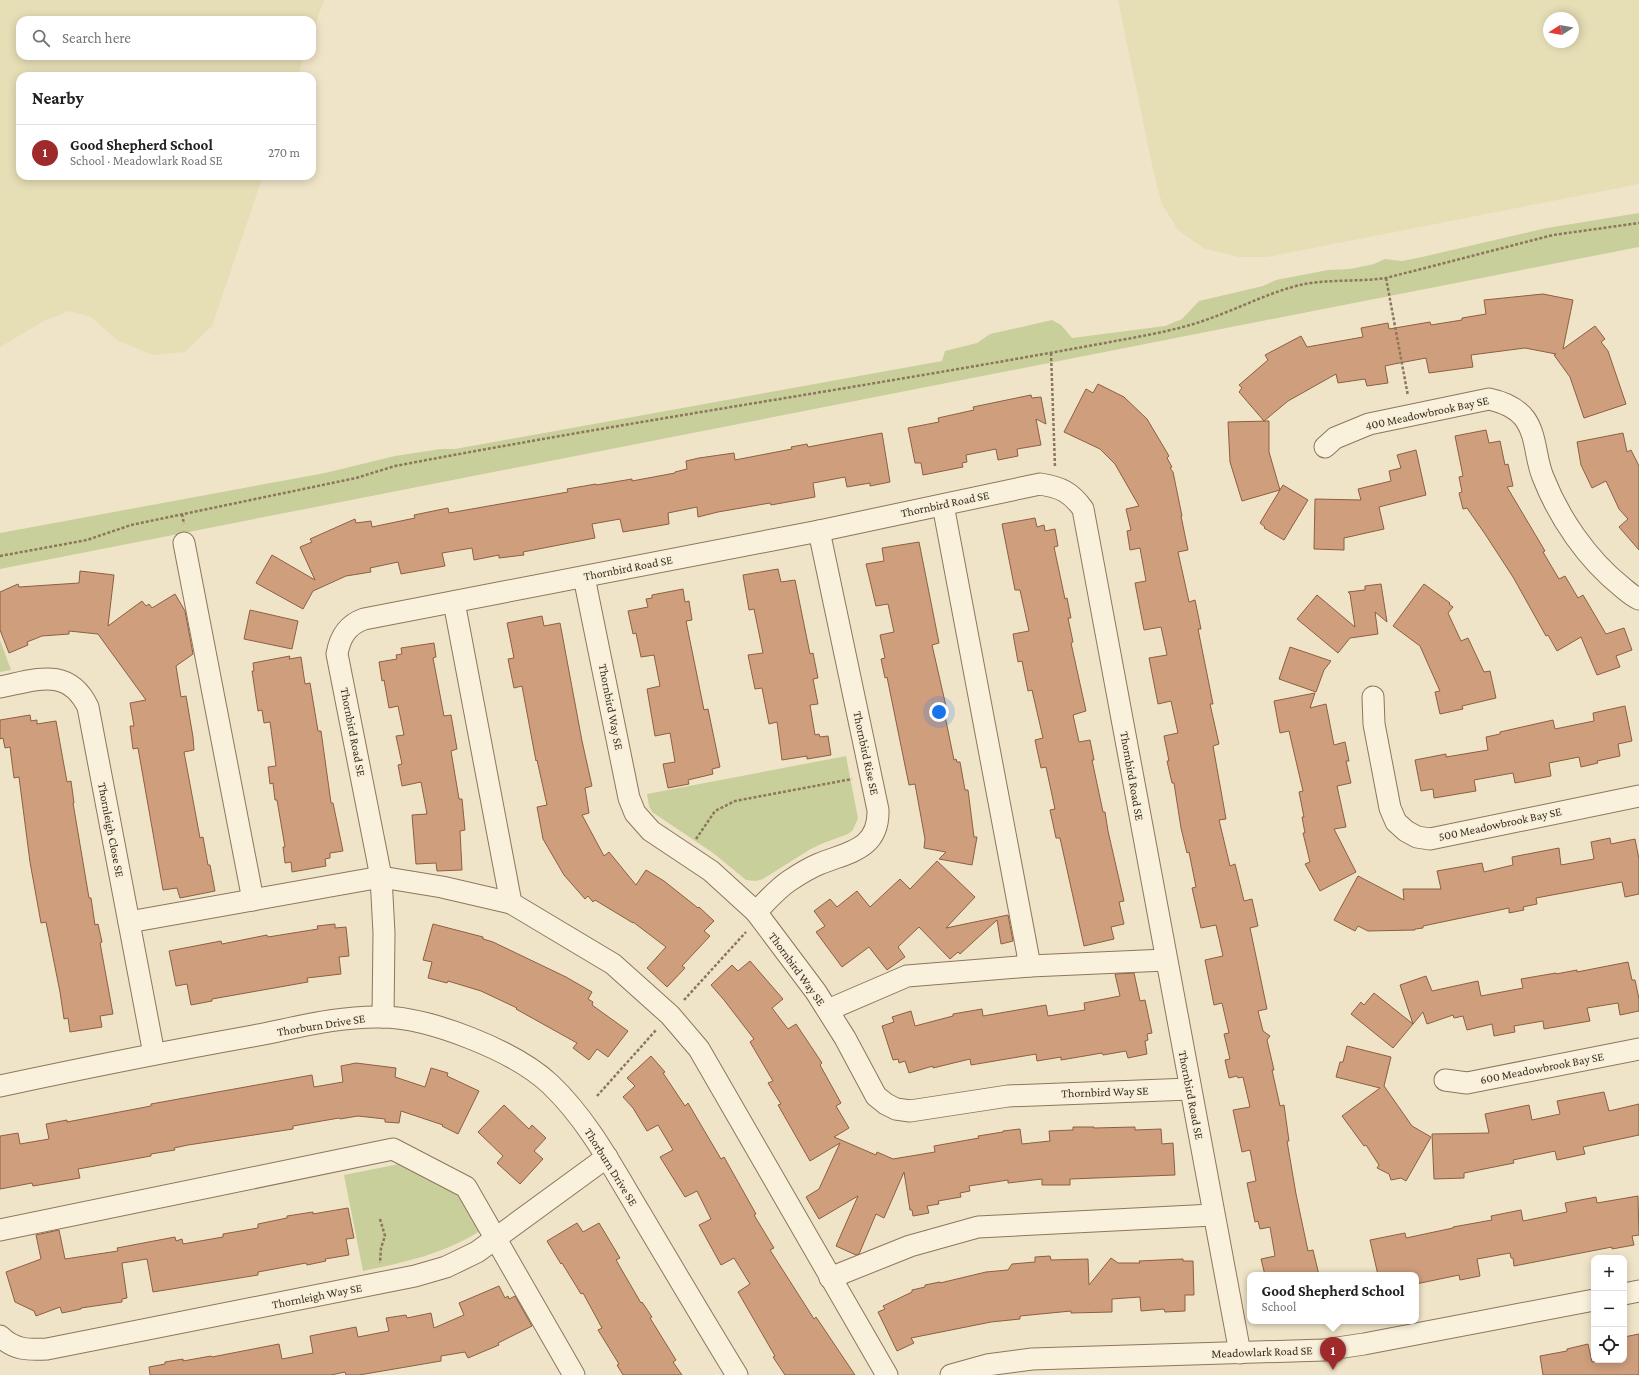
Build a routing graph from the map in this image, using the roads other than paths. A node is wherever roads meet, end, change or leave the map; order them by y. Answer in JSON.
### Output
{"nodes":[{"id":1,"x":1324,"y":447,"type":"dead end"},
{"id":2,"x":943,"y":505,"type":"junction"},
{"id":3,"x":819,"y":531,"type":"junction"},
{"id":4,"x":184,"y":543,"type":"dead end"},
{"id":5,"x":584,"y":577,"type":"junction"},
{"id":6,"x":1639,"y":599,"type":"edge"},
{"id":7,"x":454,"y":602,"type":"junction"},
{"id":8,"x":0,"y":687,"type":"edge"},
{"id":9,"x":1373,"y":696,"type":"dead end"},
{"id":10,"x":1639,"y":796,"type":"edge"},
{"id":11,"x":381,"y":877,"type":"junction"},
{"id":12,"x":253,"y":900,"type":"junction"},
{"id":13,"x":511,"y":904,"type":"junction"},
{"id":14,"x":756,"y":912,"type":"junction"},
{"id":15,"x":129,"y":922,"type":"junction"},
{"id":16,"x":1166,"y":960,"type":"junction"},
{"id":17,"x":1030,"y":966,"type":"junction"},
{"id":18,"x":828,"y":1010,"type":"junction"},
{"id":19,"x":383,"y":1017,"type":"junction"},
{"id":20,"x":1639,"y":1049,"type":"edge"},
{"id":21,"x":154,"y":1054,"type":"junction"},
{"id":22,"x":1445,"y":1080,"type":"dead end"},
{"id":23,"x":0,"y":1086,"type":"edge"},
{"id":24,"x":1190,"y":1089,"type":"junction"},
{"id":25,"x":606,"y":1157,"type":"junction"},
{"id":26,"x":1214,"y":1215,"type":"junction"},
{"id":27,"x":0,"y":1230,"type":"edge"},
{"id":28,"x":495,"y":1239,"type":"junction"},
{"id":29,"x":830,"y":1278,"type":"junction"},
{"id":30,"x":1639,"y":1291,"type":"edge"},
{"id":31,"x":1627,"y":1293,"type":"edge"},
{"id":32,"x":1591,"y":1301,"type":"edge"},
{"id":33,"x":0,"y":1336,"type":"edge"},
{"id":34,"x":1240,"y":1353,"type":"junction"},
{"id":35,"x":1074,"y":1367,"type":"edge"},
{"id":36,"x":567,"y":1373,"type":"edge"},
{"id":37,"x":737,"y":1375,"type":"edge"},
{"id":38,"x":887,"y":1375,"type":"edge"},
{"id":39,"x":951,"y":1375,"type":"edge"}],
"edges":[{"from":1,"to":6,"type":"street","name":"400 Meadowbrook Bay SE"},
{"from":2,"to":3,"type":"street","name":"Thornbird Road SE"},
{"from":2,"to":16,"type":"street","name":"Thornbird Road SE"},
{"from":2,"to":17,"type":"street"},
{"from":3,"to":5,"type":"street","name":"Thornbird Road SE"},
{"from":3,"to":14,"type":"street","name":"Thornbird Rise SE"},
{"from":4,"to":12,"type":"street"},
{"from":5,"to":7,"type":"street","name":"Thornbird Road SE"},
{"from":5,"to":14,"type":"street","name":"Thornbird Way SE"},
{"from":7,"to":11,"type":"street","name":"Thornbird Road SE"},
{"from":7,"to":13,"type":"street"},
{"from":8,"to":15,"type":"street","name":"Thornleigh Close SE"},
{"from":9,"to":10,"type":"street","name":"500 Meadowbrook Bay SE"},
{"from":11,"to":12,"type":"street"},
{"from":11,"to":13,"type":"street"},
{"from":11,"to":19,"type":"street","name":"Thornbird Road SE"},
{"from":12,"to":15,"type":"street"},
{"from":13,"to":29,"type":"street"},
{"from":14,"to":18,"type":"street","name":"Thornbird Way SE"},
{"from":15,"to":21,"type":"street","name":"Thornleigh Close SE"},
{"from":16,"to":17,"type":"street"},
{"from":16,"to":24,"type":"street","name":"Thornbird Road SE"},
{"from":17,"to":18,"type":"street"},
{"from":18,"to":24,"type":"street","name":"Thornbird Way SE"},
{"from":19,"to":21,"type":"street","name":"Thorburn Drive SE"},
{"from":19,"to":25,"type":"street","name":"Thorburn Drive SE"},
{"from":20,"to":22,"type":"street","name":"600 Meadowbrook Bay SE"},
{"from":21,"to":23,"type":"street","name":"Thorburn Drive SE"},
{"from":24,"to":26,"type":"street","name":"Thornbird Road SE"},
{"from":25,"to":28,"type":"street","name":"Thornleigh Way SE"},
{"from":25,"to":37,"type":"street","name":"Thorburn Drive SE"},
{"from":26,"to":29,"type":"street"},
{"from":26,"to":34,"type":"street","name":"Thornbird Road SE"},
{"from":27,"to":28,"type":"street"},
{"from":28,"to":33,"type":"street","name":"Thornleigh Way SE"},
{"from":28,"to":36,"type":"street"},
{"from":29,"to":38,"type":"street"},
{"from":30,"to":31,"type":"street"},
{"from":32,"to":34,"type":"street","name":"Meadowlark Road SE"},
{"from":34,"to":35,"type":"street","name":"Meadowlark Road SE"},
{"from":35,"to":39,"type":"street","name":"Meadowlark Road SE"}]}
